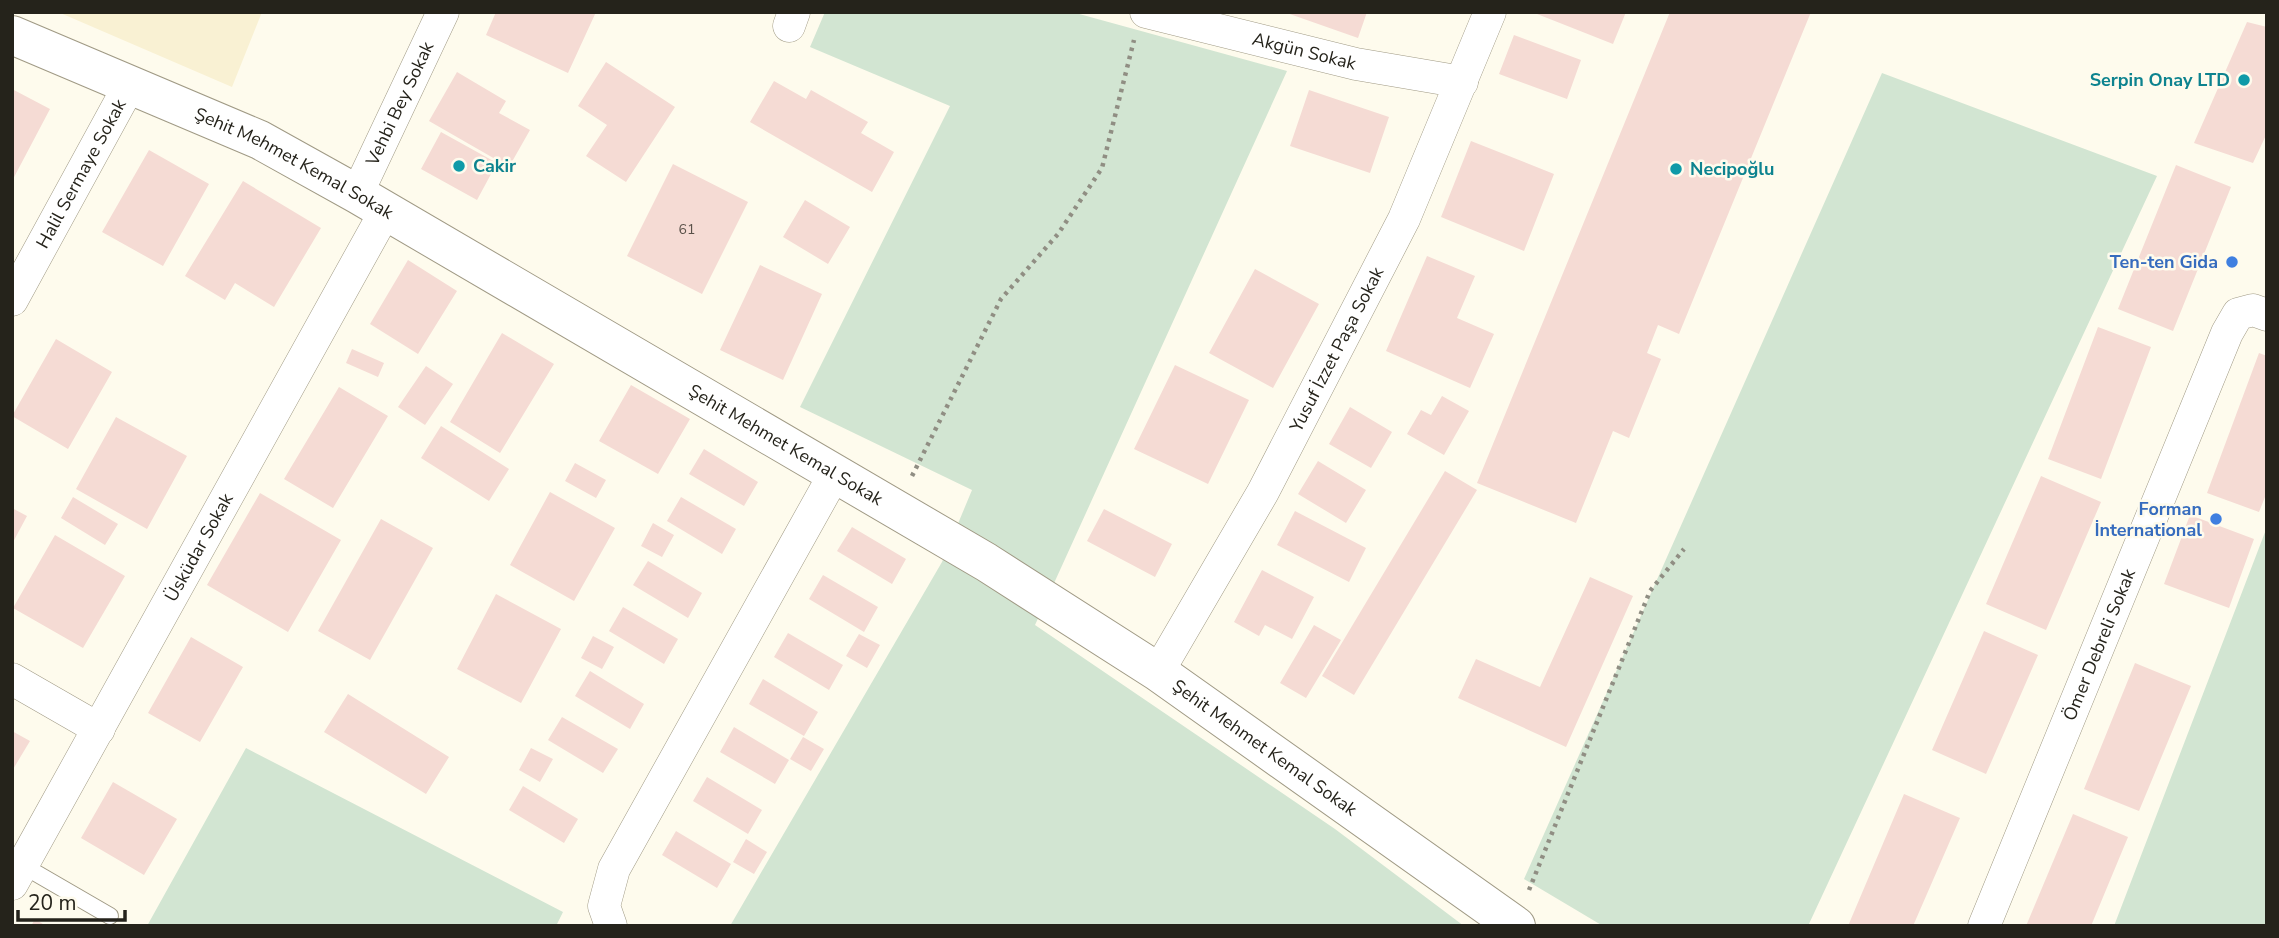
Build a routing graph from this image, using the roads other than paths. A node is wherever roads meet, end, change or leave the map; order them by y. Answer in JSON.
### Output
{"nodes":[{"id":1,"x":443,"y":12,"type":"edge"},
{"id":2,"x":1490,"y":12,"type":"edge"},
{"id":3,"x":1140,"y":24,"type":"edge"},
{"id":4,"x":12,"y":36,"type":"edge"},
{"id":5,"x":1462,"y":82,"type":"junction"},
{"id":6,"x":129,"y":86,"type":"junction"},
{"id":7,"x":371,"y":203,"type":"junction"},
{"id":8,"x":12,"y":300,"type":"edge"},
{"id":9,"x":2267,"y":315,"type":"edge"},
{"id":10,"x":834,"y":475,"type":"junction"},
{"id":11,"x":1158,"y":672,"type":"junction"},
{"id":12,"x":12,"y":679,"type":"edge"},
{"id":13,"x":99,"y":729,"type":"junction"},
{"id":14,"x":17,"y":874,"type":"edge"},
{"id":15,"x":110,"y":916,"type":"dead end"},
{"id":16,"x":1516,"y":925,"type":"edge"},
{"id":17,"x":611,"y":926,"type":"edge"},
{"id":18,"x":1984,"y":926,"type":"edge"}],
"edges":[{"from":1,"to":7,"type":"street","name":"Vehbi Bey Sokak"},
{"from":2,"to":5,"type":"street","name":"Yusuf İzzet Paşa Sokak"},
{"from":3,"to":5,"type":"street","name":"Akgün Sokak"},
{"from":4,"to":6,"type":"street","name":"Şehit Mehmet Kemal Sokak"},
{"from":5,"to":11,"type":"street","name":"Yusuf İzzet Paşa Sokak"},
{"from":6,"to":7,"type":"street","name":"Şehit Mehmet Kemal Sokak"},
{"from":6,"to":8,"type":"street","name":"Halil Sermaye Sokak"},
{"from":7,"to":10,"type":"street","name":"Şehit Mehmet Kemal Sokak"},
{"from":7,"to":13,"type":"street","name":"Üsküdar Sokak"},
{"from":9,"to":18,"type":"street","name":"Ömer Debreli Sokak"},
{"from":10,"to":11,"type":"street","name":"Şehit Mehmet Kemal Sokak"},
{"from":10,"to":17,"type":"street"},
{"from":11,"to":16,"type":"street","name":"Şehit Mehmet Kemal Sokak"},
{"from":12,"to":13,"type":"street"},
{"from":13,"to":14,"type":"street","name":"Üsküdar Sokak"},
{"from":14,"to":15,"type":"lane"}]}
